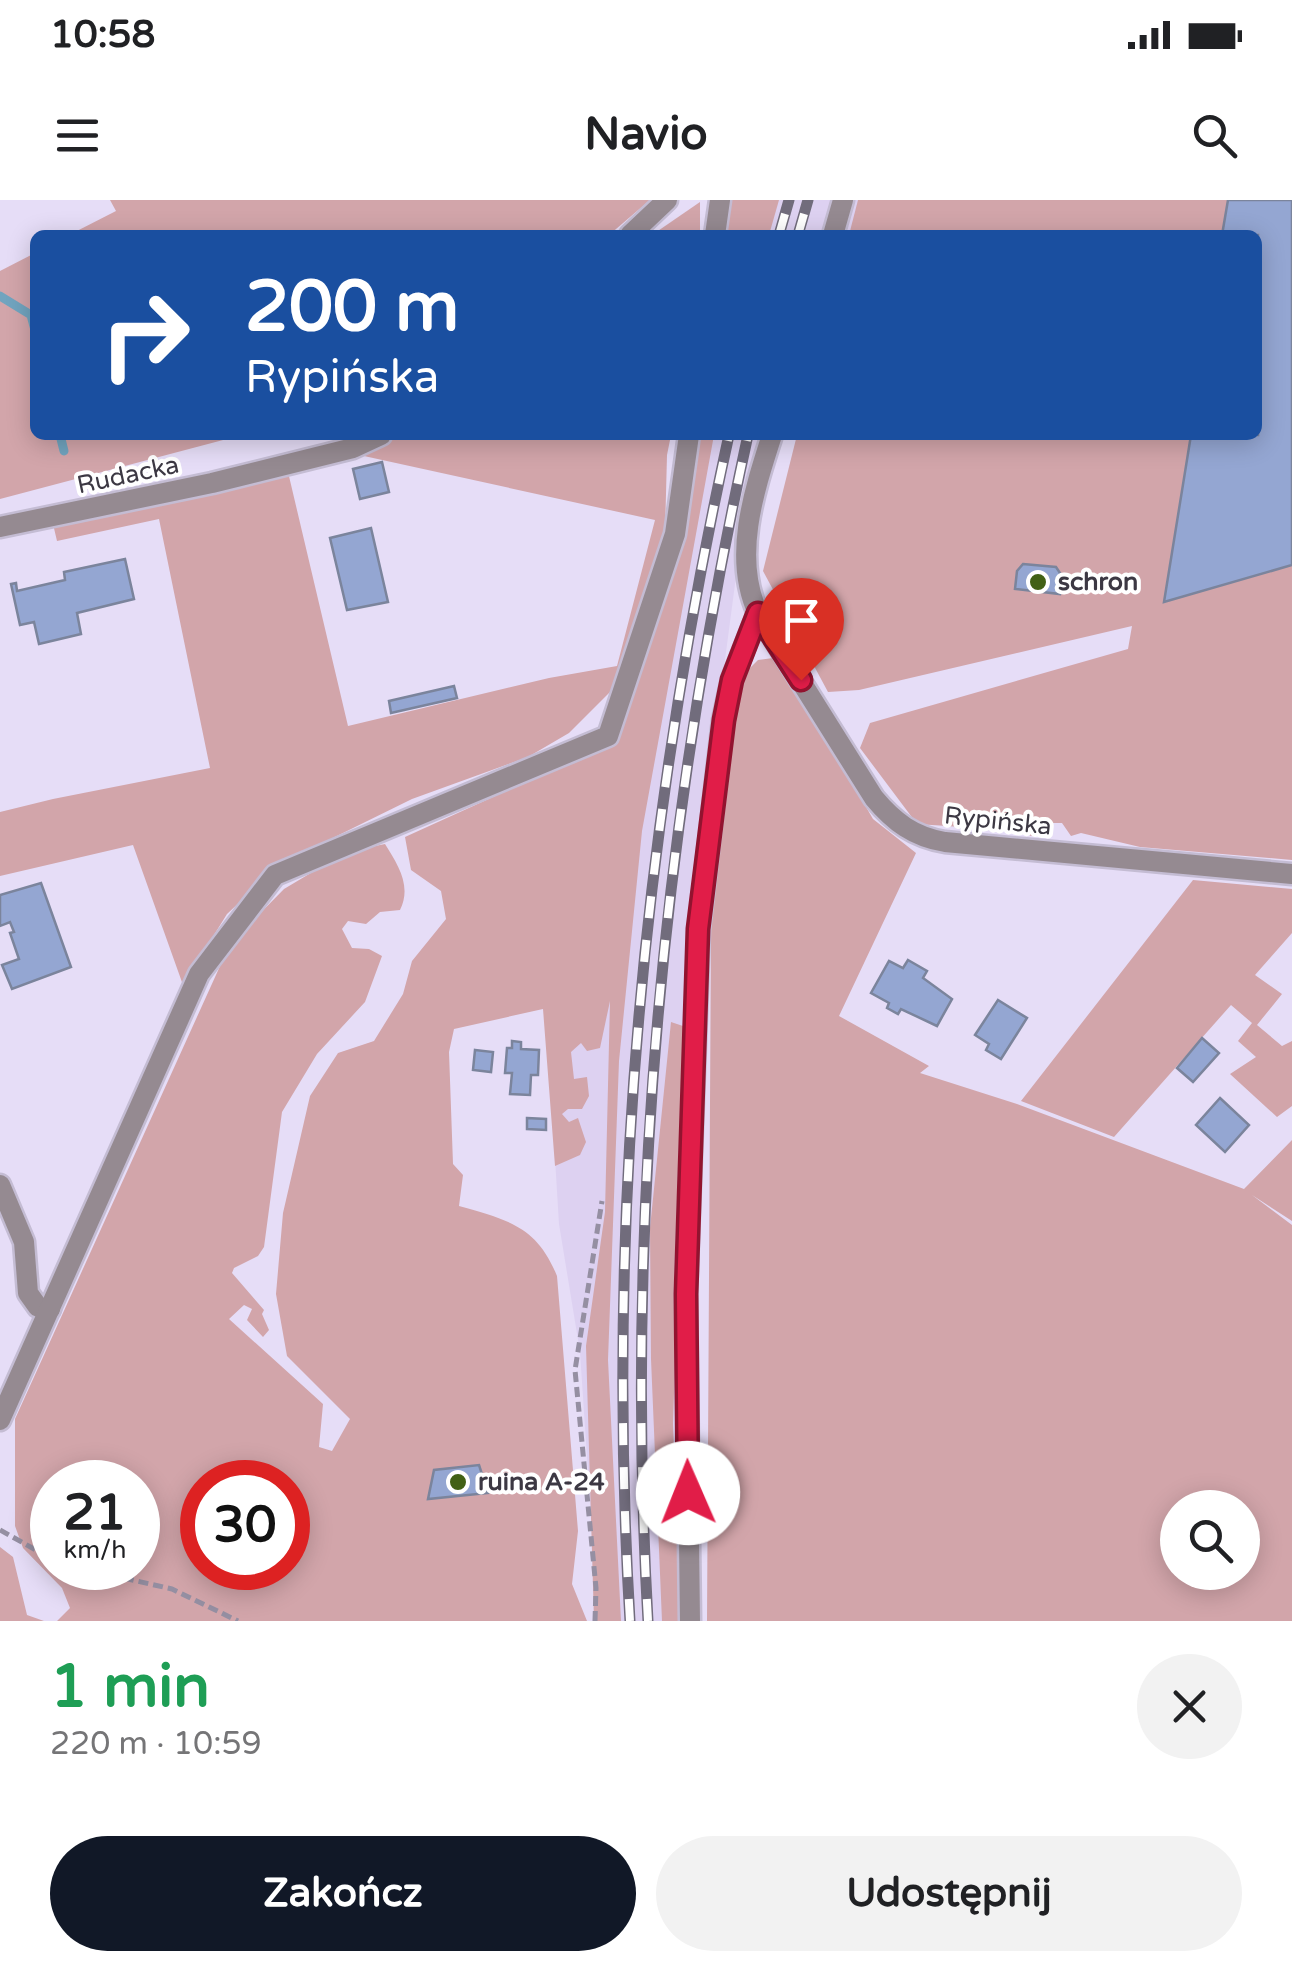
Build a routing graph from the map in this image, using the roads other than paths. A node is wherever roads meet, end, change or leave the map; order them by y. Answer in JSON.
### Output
{"nodes":[{"id":1,"x":667,"y":200,"type":"edge"},
{"id":2,"x":720,"y":200,"type":"edge"},
{"id":3,"x":842,"y":200,"type":"edge"},
{"id":4,"x":635,"y":230,"type":"edge"},
{"id":5,"x":716,"y":230,"type":"edge"},
{"id":6,"x":834,"y":230,"type":"edge"},
{"id":7,"x":370,"y":440,"type":"edge"},
{"id":8,"x":688,"y":440,"type":"edge"},
{"id":9,"x":770,"y":440,"type":"edge"},
{"id":10,"x":0,"y":528,"type":"edge"},
{"id":11,"x":758,"y":613,"type":"junction"},
{"id":12,"x":1292,"y":874,"type":"edge"},
{"id":13,"x":0,"y":1185,"type":"edge"},
{"id":14,"x":50,"y":1309,"type":"junction"},
{"id":15,"x":0,"y":1420,"type":"edge"},
{"id":16,"x":690,"y":1621,"type":"edge"}],
"edges":[{"from":1,"to":4,"type":"street"},
{"from":2,"to":5,"type":"street"},
{"from":3,"to":6,"type":"street"},
{"from":7,"to":10,"type":"street","name":"Rudacka"},
{"from":8,"to":14,"type":"street"},
{"from":9,"to":11,"type":"street","name":"Rypińska"},
{"from":11,"to":12,"type":"street","name":"Rypińska"},
{"from":11,"to":16,"type":"street"},
{"from":13,"to":14,"type":"street"},
{"from":14,"to":15,"type":"street"}]}
